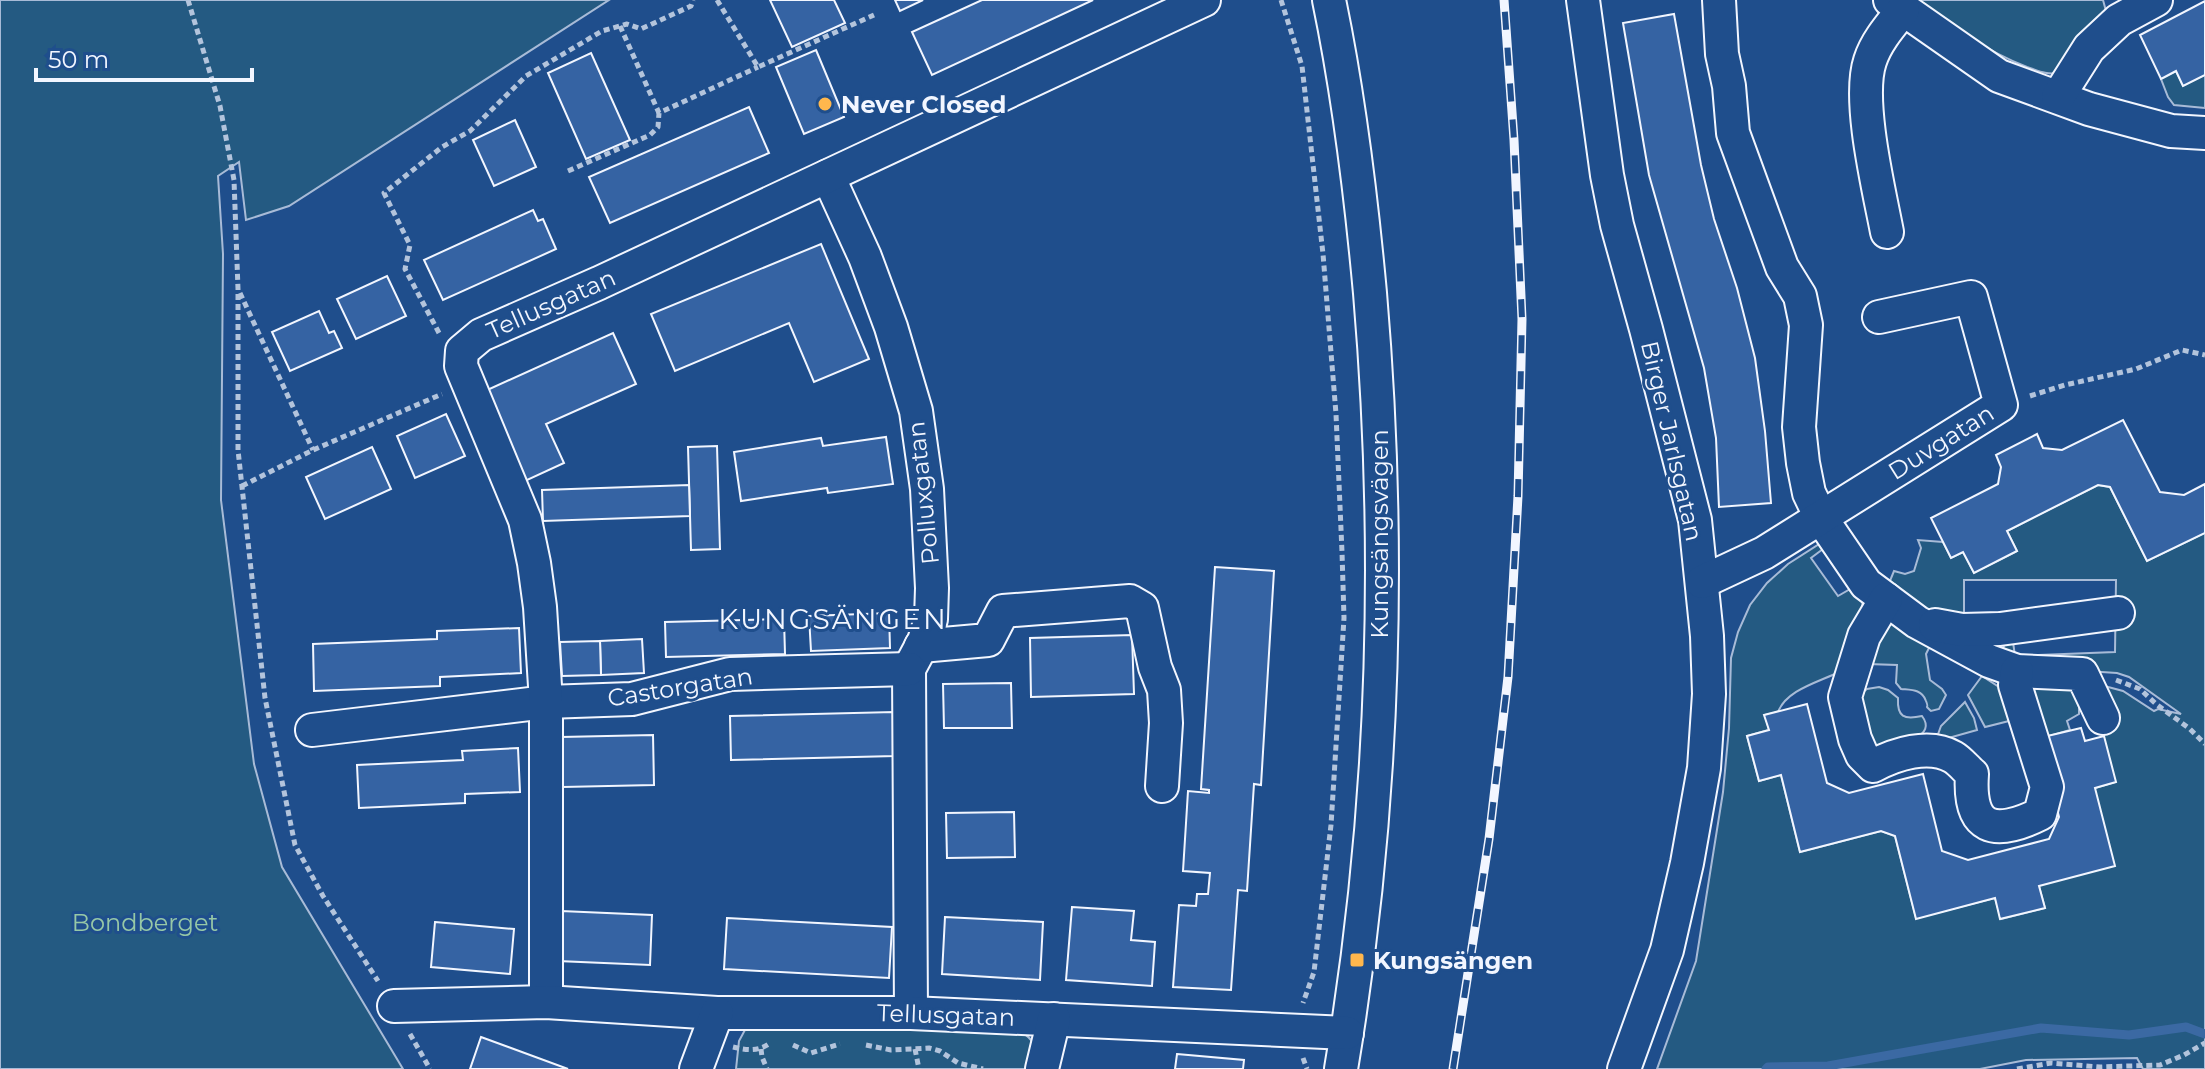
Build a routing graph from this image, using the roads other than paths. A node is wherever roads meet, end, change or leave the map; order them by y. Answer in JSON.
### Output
{"nodes":[{"id":1,"x":1204,"y":0,"type":"edge"},
{"id":2,"x":1329,"y":0,"type":"edge"},
{"id":3,"x":1583,"y":0,"type":"edge"},
{"id":4,"x":1719,"y":0,"type":"edge"},
{"id":5,"x":2156,"y":0,"type":"edge"},
{"id":6,"x":1896,"y":5,"type":"edge"},
{"id":7,"x":2058,"y":97,"type":"junction"},
{"id":8,"x":2205,"y":133,"type":"edge"},
{"id":9,"x":828,"y":176,"type":"junction"},
{"id":10,"x":1887,"y":232,"type":"dead end"},
{"id":11,"x":1879,"y":317,"type":"dead end"},
{"id":12,"x":1821,"y":518,"type":"junction"},
{"id":13,"x":1702,"y":582,"type":"junction"},
{"id":14,"x":1886,"y":599,"type":"junction"},
{"id":15,"x":2118,"y":613,"type":"dead end"},
{"id":16,"x":1917,"y":622,"type":"junction"},
{"id":17,"x":915,"y":658,"type":"junction"},
{"id":18,"x":2017,"y":671,"type":"junction"},
{"id":19,"x":546,"y":702,"type":"junction"},
{"id":20,"x":2103,"y":718,"type":"dead end"},
{"id":21,"x":312,"y":730,"type":"dead end"},
{"id":22,"x":1162,"y":786,"type":"dead end"},
{"id":23,"x":546,"y":1002,"type":"junction"},
{"id":24,"x":394,"y":1006,"type":"road end"},
{"id":25,"x":911,"y":1013,"type":"junction"},
{"id":26,"x":1054,"y":1019,"type":"junction"},
{"id":27,"x":1347,"y":1033,"type":"junction"},
{"id":28,"x":707,"y":1041,"type":"edge"},
{"id":29,"x":1042,"y":1069,"type":"edge"},
{"id":30,"x":1341,"y":1069,"type":"edge"},
{"id":31,"x":1624,"y":1069,"type":"edge"}],
"edges":[{"from":1,"to":9,"type":"street","name":"Tellusgatan"},
{"from":2,"to":27,"type":"street","name":"Kungsängsvägen"},
{"from":3,"to":13,"type":"street","name":"Birger Jarlsgatan"},
{"from":4,"to":12,"type":"street"},
{"from":5,"to":7,"type":"street"},
{"from":6,"to":7,"type":"street"},
{"from":6,"to":10,"type":"street"},
{"from":7,"to":8,"type":"street"},
{"from":9,"to":17,"type":"street","name":"Polluxgatan"},
{"from":9,"to":19,"type":"street","name":"Tellusgatan"},
{"from":11,"to":12,"type":"street","name":"Duvgatan"},
{"from":12,"to":13,"type":"street","name":"Duvgatan"},
{"from":12,"to":14,"type":"street"},
{"from":13,"to":31,"type":"street","name":"Birger Jarlsgatan"},
{"from":14,"to":16,"type":"street"},
{"from":14,"to":18,"type":"street"},
{"from":15,"to":16,"type":"street"},
{"from":16,"to":18,"type":"street"},
{"from":17,"to":19,"type":"street","name":"Castorgatan"},
{"from":17,"to":22,"type":"street","name":"Castorgatan"},
{"from":17,"to":25,"type":"street","name":"Polluxgatan"},
{"from":18,"to":20,"type":"street"},
{"from":19,"to":21,"type":"street","name":"Castorgatan"},
{"from":19,"to":23,"type":"street","name":"Tellusgatan"},
{"from":23,"to":24,"type":"street","name":"Tellusgatan"},
{"from":23,"to":28,"type":"street","name":"Tellusgatan"},
{"from":25,"to":26,"type":"street","name":"Tellusgatan"},
{"from":25,"to":28,"type":"street","name":"Tellusgatan"},
{"from":26,"to":27,"type":"street","name":"Tellusgatan"},
{"from":26,"to":29,"type":"street"},
{"from":27,"to":30,"type":"street","name":"Kungsängsvägen"}]}
